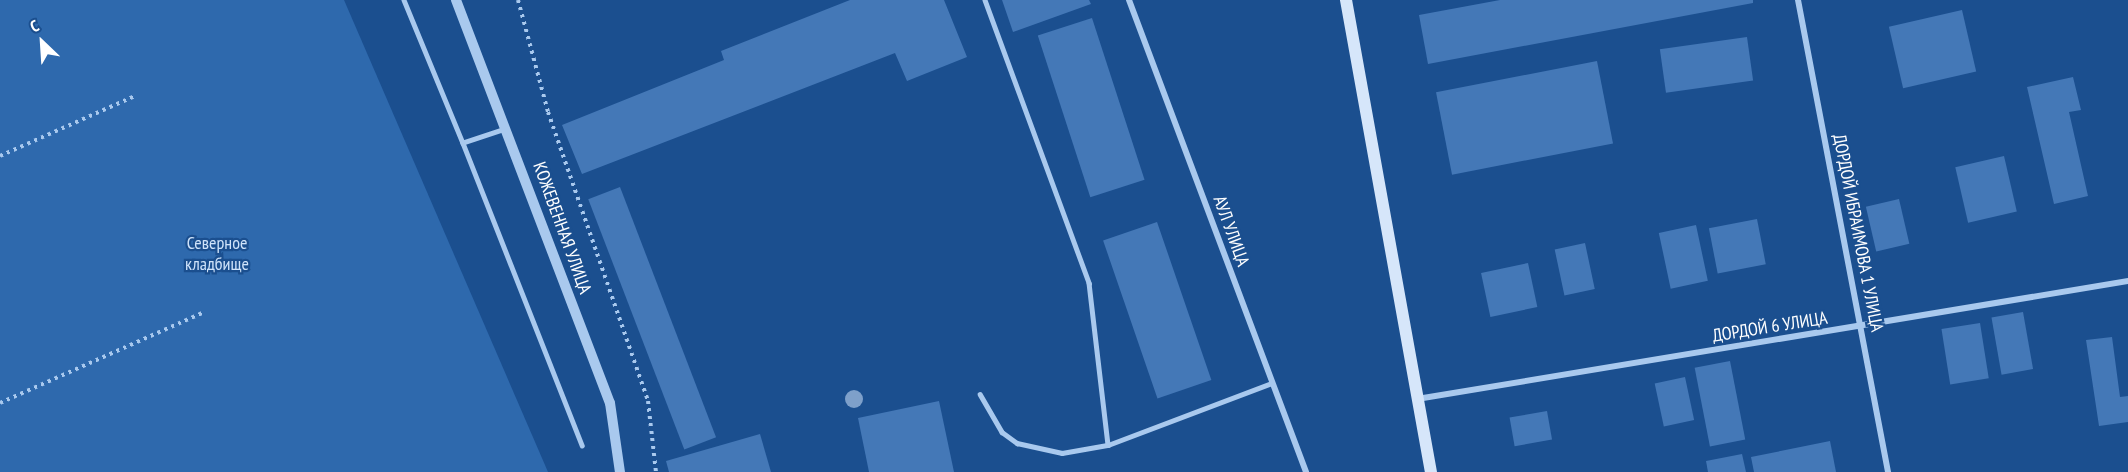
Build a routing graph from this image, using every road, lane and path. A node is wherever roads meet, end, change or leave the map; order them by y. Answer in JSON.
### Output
{"nodes":[{"id":1,"x":404,"y":0,"type":"edge"},
{"id":2,"x":456,"y":0,"type":"edge"},
{"id":3,"x":518,"y":0,"type":"edge"},
{"id":4,"x":985,"y":0,"type":"edge"},
{"id":5,"x":1129,"y":0,"type":"edge"},
{"id":6,"x":1346,"y":0,"type":"edge"},
{"id":7,"x":1798,"y":0,"type":"edge"},
{"id":8,"x":135,"y":96,"type":"dead end"},
{"id":9,"x":507,"y":128,"type":"junction"},
{"id":10,"x":463,"y":143,"type":"junction"},
{"id":11,"x":0,"y":156,"type":"edge"},
{"id":12,"x":2128,"y":281,"type":"edge"},
{"id":13,"x":202,"y":313,"type":"dead end"},
{"id":14,"x":1861,"y":327,"type":"junction"},
{"id":15,"x":1272,"y":383,"type":"junction"},
{"id":16,"x":980,"y":394,"type":"dead end"},
{"id":17,"x":1416,"y":399,"type":"junction"},
{"id":18,"x":0,"y":403,"type":"edge"},
{"id":19,"x":582,"y":445,"type":"dead end"},
{"id":20,"x":1108,"y":445,"type":"junction"},
{"id":21,"x":620,"y":472,"type":"edge"},
{"id":22,"x":656,"y":472,"type":"edge"},
{"id":23,"x":1306,"y":472,"type":"edge"},
{"id":24,"x":1431,"y":472,"type":"edge"},
{"id":25,"x":1888,"y":472,"type":"edge"}],
"edges":[{"from":1,"to":10,"type":"lane"},
{"from":2,"to":9,"type":"street","name":"КОЖЕВЕННАЯ УЛИЦА"},
{"from":3,"to":22,"type":"path"},
{"from":4,"to":20,"type":"lane"},
{"from":5,"to":15,"type":"street","name":"АУЛ УЛИЦА"},
{"from":6,"to":17,"type":"main road"},
{"from":7,"to":14,"type":"street","name":"ДОРДОЙ ИБРАИМОВА 1 УЛИЦА"},
{"from":8,"to":11,"type":"path"},
{"from":9,"to":10,"type":"lane"},
{"from":9,"to":21,"type":"street","name":"КОЖЕВЕННАЯ УЛИЦА"},
{"from":10,"to":19,"type":"lane"},
{"from":12,"to":14,"type":"street","name":"ДОРДОЙ 6 УЛИЦА"},
{"from":13,"to":18,"type":"path"},
{"from":14,"to":17,"type":"street","name":"ДОРДОЙ 6 УЛИЦА"},
{"from":14,"to":25,"type":"street","name":"ДОРДОЙ ИБРАИМОВА 1 УЛИЦА"},
{"from":15,"to":20,"type":"lane"},
{"from":15,"to":23,"type":"street","name":"АУЛ УЛИЦА"},
{"from":16,"to":20,"type":"lane"},
{"from":17,"to":24,"type":"main road"}]}
